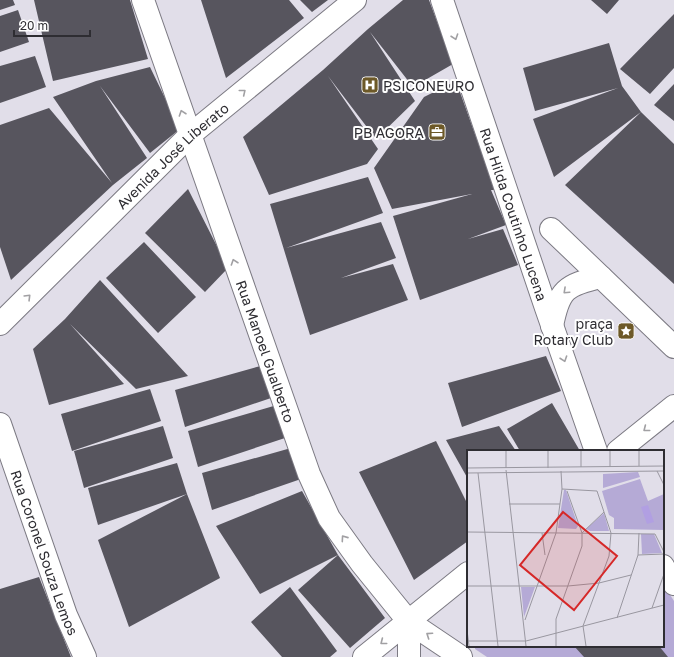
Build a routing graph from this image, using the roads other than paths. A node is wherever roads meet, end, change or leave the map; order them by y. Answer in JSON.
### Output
{"nodes":[{"id":1,"x":143,"y":0,"type":"edge"},
{"id":2,"x":356,"y":0,"type":"edge"},
{"id":3,"x":442,"y":0,"type":"edge"},
{"id":4,"x":190,"y":135,"type":"junction"},
{"id":5,"x":551,"y":229,"type":"dead end"},
{"id":6,"x":601,"y":277,"type":"junction"},
{"id":7,"x":0,"y":324,"type":"edge"},
{"id":8,"x":552,"y":326,"type":"junction"},
{"id":9,"x":674,"y":347,"type":"edge"},
{"id":10,"x":674,"y":406,"type":"edge"},
{"id":11,"x":0,"y":424,"type":"edge"},
{"id":12,"x":596,"y":450,"type":"edge"},
{"id":13,"x":619,"y":450,"type":"edge"},
{"id":14,"x":664,"y":568,"type":"edge"},
{"id":15,"x":467,"y":574,"type":"edge"},
{"id":16,"x":674,"y":584,"type":"edge"},
{"id":17,"x":409,"y":622,"type":"junction"},
{"id":18,"x":85,"y":657,"type":"edge"},
{"id":19,"x":364,"y":657,"type":"edge"},
{"id":20,"x":409,"y":657,"type":"edge"},
{"id":21,"x":461,"y":657,"type":"edge"}],
"edges":[{"from":4,"to":1,"type":"street","name":"Rua Manoel Gualberto","one_way":true},
{"from":4,"to":2,"type":"street","name":"Avenida José Liberato","one_way":true},
{"from":3,"to":8,"type":"street","name":"Rua Hilda Coutinho Lucena","one_way":true},
{"from":7,"to":4,"type":"street","name":"Avenida José Liberato","one_way":true},
{"from":17,"to":4,"type":"street","name":"Rua Manoel Gualberto","one_way":true},
{"from":5,"to":6,"type":"street"},
{"from":6,"to":8,"type":"street","one_way":true},
{"from":6,"to":9,"type":"street"},
{"from":8,"to":12,"type":"street","name":"Rua Hilda Coutinho Lucena","one_way":true},
{"from":10,"to":13,"type":"street","one_way":true},
{"from":11,"to":18,"type":"street","name":"Rua Coronel Souza Lemos"},
{"from":14,"to":16,"type":"street"},
{"from":15,"to":17,"type":"street"},
{"from":17,"to":19,"type":"street","one_way":true},
{"from":17,"to":20,"type":"street"},
{"from":21,"to":17,"type":"street","name":"Rua Manoel Gualberto","one_way":true}]}
